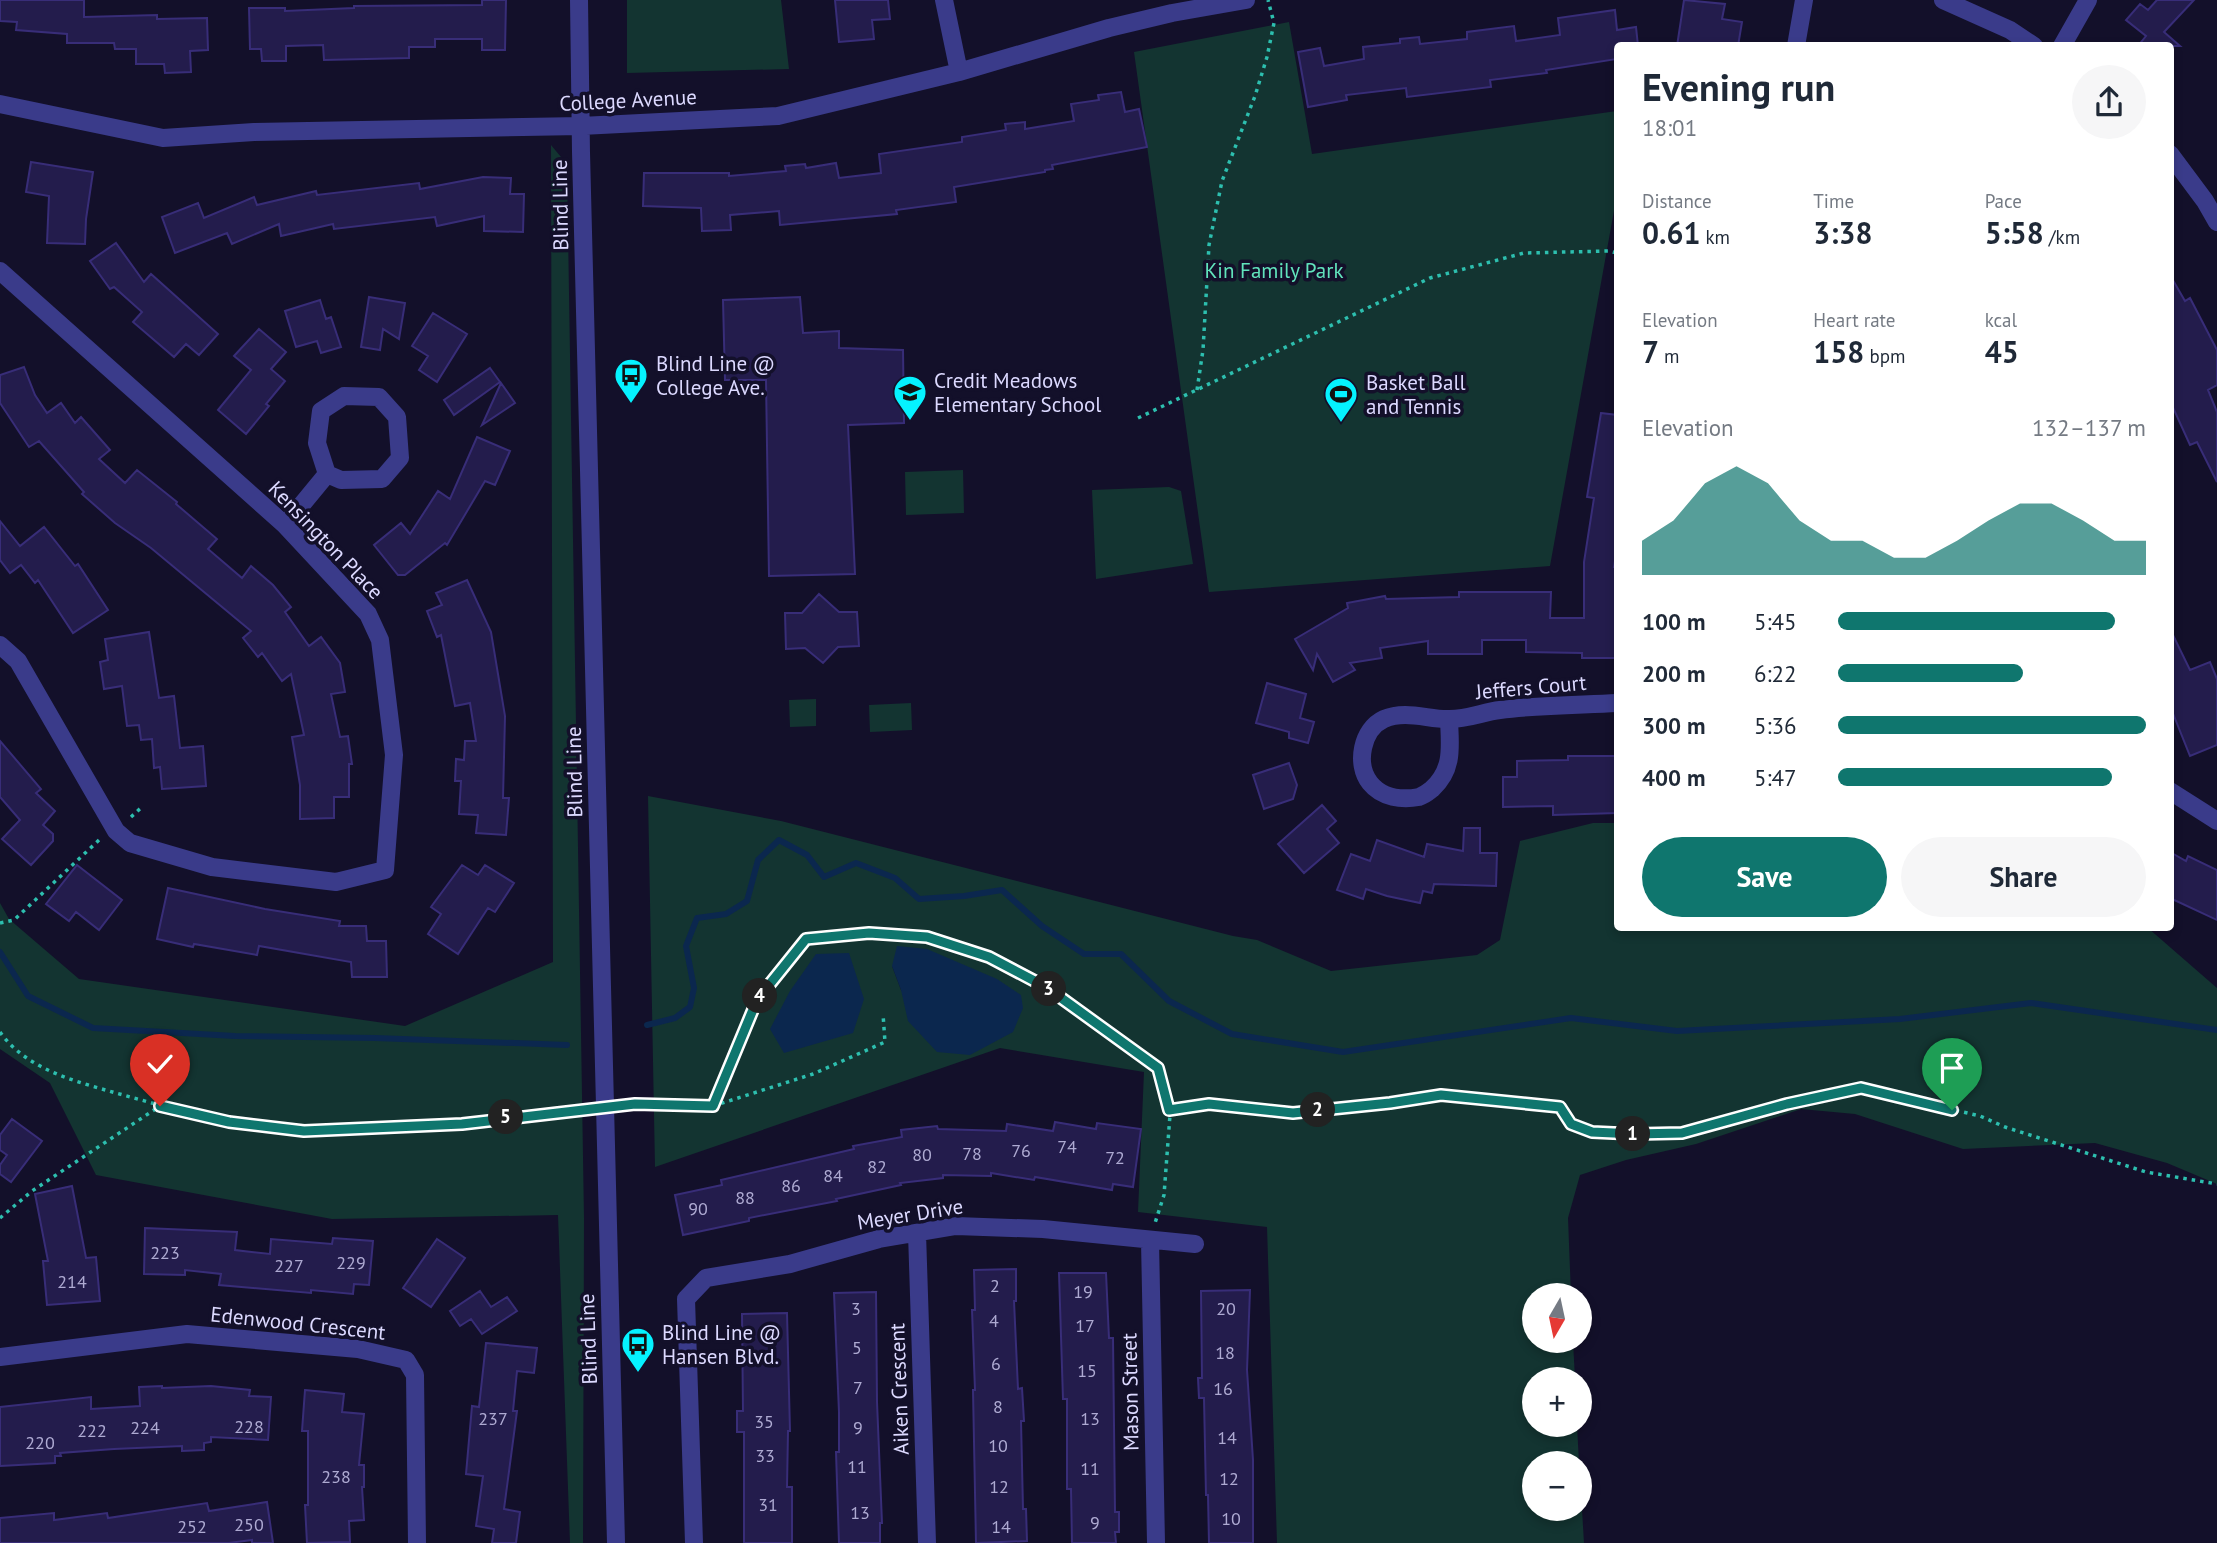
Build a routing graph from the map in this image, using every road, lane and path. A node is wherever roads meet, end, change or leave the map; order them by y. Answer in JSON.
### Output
{"nodes":[{"id":1,"x":579,"y":0,"type":"edge"},
{"id":2,"x":944,"y":0,"type":"edge"},
{"id":3,"x":1246,"y":0,"type":"edge"},
{"id":4,"x":1268,"y":0,"type":"edge"},
{"id":5,"x":1804,"y":0,"type":"edge"},
{"id":6,"x":1943,"y":0,"type":"edge"},
{"id":7,"x":2088,"y":0,"type":"edge"},
{"id":8,"x":1797,"y":42,"type":"edge"},
{"id":9,"x":2028,"y":42,"type":"edge"},
{"id":10,"x":2064,"y":42,"type":"edge"},
{"id":11,"x":959,"y":72,"type":"junction"},
{"id":12,"x":0,"y":104,"type":"edge"},
{"id":13,"x":580,"y":126,"type":"junction"},
{"id":14,"x":2174,"y":159,"type":"edge"},
{"id":15,"x":2217,"y":222,"type":"edge"},
{"id":16,"x":1614,"y":252,"type":"edge"},
{"id":17,"x":0,"y":271,"type":"edge"},
{"id":18,"x":1197,"y":390,"type":"junction"},
{"id":19,"x":1138,"y":418,"type":"dead end"},
{"id":20,"x":327,"y":474,"type":"junction"},
{"id":21,"x":285,"y":525,"type":"junction"},
{"id":22,"x":0,"y":645,"type":"edge"},
{"id":23,"x":1614,"y":703,"type":"edge"},
{"id":24,"x":1449,"y":720,"type":"junction"},
{"id":25,"x":2174,"y":794,"type":"edge"},
{"id":26,"x":143,"y":806,"type":"dead end"},
{"id":27,"x":2217,"y":821,"type":"edge"},
{"id":28,"x":116,"y":831,"type":"junction"},
{"id":29,"x":0,"y":923,"type":"edge"},
{"id":30,"x":883,"y":1014,"type":"dead end"},
{"id":31,"x":0,"y":1032,"type":"edge"},
{"id":32,"x":160,"y":1106,"type":"junction"},
{"id":33,"x":604,"y":1106,"type":"junction"},
{"id":34,"x":713,"y":1106,"type":"junction"},
{"id":35,"x":1169,"y":1110,"type":"junction"},
{"id":36,"x":2217,"y":1184,"type":"edge"},
{"id":37,"x":0,"y":1218,"type":"edge"},
{"id":38,"x":917,"y":1233,"type":"junction"},
{"id":39,"x":1150,"y":1241,"type":"junction"},
{"id":40,"x":1195,"y":1244,"type":"dead end"},
{"id":41,"x":0,"y":1357,"type":"edge"},
{"id":42,"x":417,"y":1543,"type":"edge"},
{"id":43,"x":616,"y":1543,"type":"edge"},
{"id":44,"x":694,"y":1543,"type":"edge"},
{"id":45,"x":927,"y":1543,"type":"edge"},
{"id":46,"x":1156,"y":1543,"type":"edge"}],
"edges":[{"from":1,"to":13,"type":"street","name":"Blind Line"},
{"from":2,"to":11,"type":"street"},
{"from":3,"to":11,"type":"street","name":"College Avenue"},
{"from":4,"to":18,"type":"path"},
{"from":5,"to":8,"type":"street"},
{"from":6,"to":9,"type":"street"},
{"from":7,"to":10,"type":"street"},
{"from":11,"to":13,"type":"street","name":"College Avenue"},
{"from":12,"to":13,"type":"street","name":"College Avenue"},
{"from":13,"to":33,"type":"street","name":"Blind Line"},
{"from":14,"to":15,"type":"street"},
{"from":16,"to":18,"type":"path"},
{"from":17,"to":21,"type":"street","name":"Kensington Place"},
{"from":18,"to":19,"type":"path"},
{"from":20,"to":20,"type":"street"},
{"from":20,"to":21,"type":"street"},
{"from":21,"to":28,"type":"street","name":"Kensington Place"},
{"from":22,"to":28,"type":"street"},
{"from":23,"to":24,"type":"street","name":"Jeffers Court"},
{"from":24,"to":24,"type":"street","name":"Jeffers Court"},
{"from":25,"to":27,"type":"street"},
{"from":26,"to":28,"type":"path"},
{"from":28,"to":29,"type":"path"},
{"from":30,"to":34,"type":"path"},
{"from":31,"to":32,"type":"path"},
{"from":32,"to":33,"type":"path"},
{"from":32,"to":37,"type":"path"},
{"from":33,"to":34,"type":"path"},
{"from":33,"to":43,"type":"street","name":"Blind Line"},
{"from":34,"to":35,"type":"path"},
{"from":35,"to":36,"type":"path"},
{"from":35,"to":39,"type":"path"},
{"from":38,"to":39,"type":"street","name":"Meyer Drive"},
{"from":38,"to":44,"type":"street","name":"Meyer Drive"},
{"from":38,"to":45,"type":"street","name":"Aiken Crescent"},
{"from":39,"to":40,"type":"street","name":"Meyer Drive"},
{"from":39,"to":46,"type":"street","name":"Mason Street"},
{"from":41,"to":42,"type":"street","name":"Edenwood Crescent"}]}
